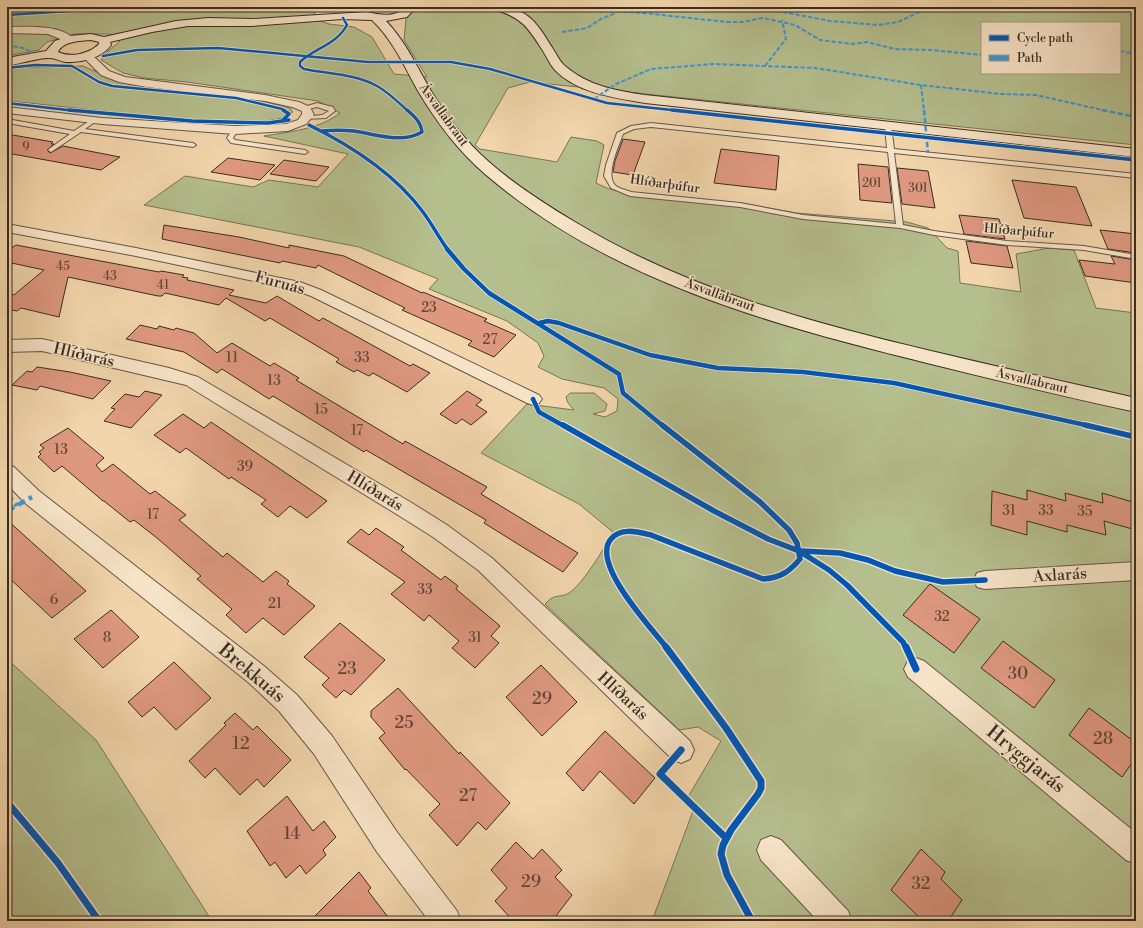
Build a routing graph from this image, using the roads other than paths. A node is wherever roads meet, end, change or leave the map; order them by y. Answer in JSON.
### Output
{"nodes":[{"id":1,"x":359,"y":7,"type":"edge"},
{"id":2,"x":363,"y":7,"type":"edge"},
{"id":3,"x":423,"y":7,"type":"edge"},
{"id":4,"x":497,"y":7,"type":"edge"},
{"id":5,"x":407,"y":11,"type":"edge"},
{"id":6,"x":372,"y":17,"type":"junction"},
{"id":7,"x":307,"y":18,"type":"junction"},
{"id":8,"x":7,"y":30,"type":"edge"},
{"id":9,"x":393,"y":36,"type":"junction"},
{"id":10,"x":70,"y":40,"type":"junction"},
{"id":11,"x":104,"y":40,"type":"junction"},
{"id":12,"x":52,"y":54,"type":"junction"},
{"id":13,"x":86,"y":55,"type":"junction"},
{"id":14,"x":7,"y":62,"type":"edge"},
{"id":15,"x":7,"y":110,"type":"edge"},
{"id":16,"x":94,"y":120,"type":"junction"},
{"id":17,"x":7,"y":121,"type":"edge"},
{"id":18,"x":888,"y":126,"type":"junction"},
{"id":19,"x":235,"y":130,"type":"junction"},
{"id":20,"x":78,"y":131,"type":"junction"},
{"id":21,"x":193,"y":145,"type":"dead end"},
{"id":22,"x":892,"y":149,"type":"junction"},
{"id":23,"x":51,"y":150,"type":"dead end"},
{"id":24,"x":305,"y":152,"type":"dead end"},
{"id":25,"x":1136,"y":153,"type":"edge"},
{"id":26,"x":1136,"y":176,"type":"edge"},
{"id":27,"x":900,"y":226,"type":"junction"},
{"id":28,"x":7,"y":228,"type":"edge"},
{"id":29,"x":1136,"y":257,"type":"edge"},
{"id":30,"x":7,"y":346,"type":"edge"},
{"id":31,"x":533,"y":399,"type":"dead end"},
{"id":32,"x":1136,"y":405,"type":"edge"},
{"id":33,"x":7,"y":472,"type":"edge"},
{"id":34,"x":1136,"y":571,"type":"edge"},
{"id":35,"x":985,"y":580,"type":"dead end"},
{"id":36,"x":916,"y":669,"type":"dead end"},
{"id":37,"x":681,"y":750,"type":"dead end"},
{"id":38,"x":771,"y":850,"type":"dead end"},
{"id":39,"x":1136,"y":850,"type":"edge"},
{"id":40,"x":447,"y":921,"type":"edge"},
{"id":41,"x":838,"y":921,"type":"edge"}],
"edges":[{"from":1,"to":7,"type":"main road"},
{"from":2,"to":6,"type":"main road","name":"Ásvallabraut"},
{"from":3,"to":5,"type":"main road"},
{"from":4,"to":18,"type":"main road"},
{"from":5,"to":6,"type":"main road"},
{"from":5,"to":9,"type":"main road"},
{"from":6,"to":7,"type":"main road"},
{"from":6,"to":9,"type":"main road","name":"Ásvallabraut"},
{"from":7,"to":11,"type":"main road"},
{"from":8,"to":10,"type":"street"},
{"from":9,"to":32,"type":"main road","name":"Ásvallabraut"},
{"from":10,"to":11,"type":"main road"},
{"from":10,"to":12,"type":"main road"},
{"from":11,"to":13,"type":"main road"},
{"from":12,"to":13,"type":"main road"},
{"from":12,"to":14,"type":"main road"},
{"from":13,"to":19,"type":"street"},
{"from":15,"to":16,"type":"street"},
{"from":16,"to":19,"type":"street"},
{"from":16,"to":20,"type":"lane"},
{"from":17,"to":20,"type":"lane"},
{"from":18,"to":22,"type":"lane"},
{"from":18,"to":25,"type":"main road"},
{"from":19,"to":24,"type":"lane"},
{"from":20,"to":21,"type":"lane"},
{"from":20,"to":23,"type":"lane"},
{"from":22,"to":26,"type":"lane","name":"Hlíðarþúfur"},
{"from":22,"to":27,"type":"lane"},
{"from":22,"to":27,"type":"lane","name":"Hlíðarþúfur"},
{"from":27,"to":29,"type":"lane","name":"Hlíðarþúfur"},
{"from":28,"to":31,"type":"street","name":"Furuás"},
{"from":30,"to":37,"type":"street","name":"Hlíðarás"},
{"from":33,"to":40,"type":"street","name":"Brekkuás"},
{"from":34,"to":35,"type":"street","name":"Axlarás"},
{"from":36,"to":39,"type":"street","name":"Hryggjarás"},
{"from":38,"to":41,"type":"street"}]}
